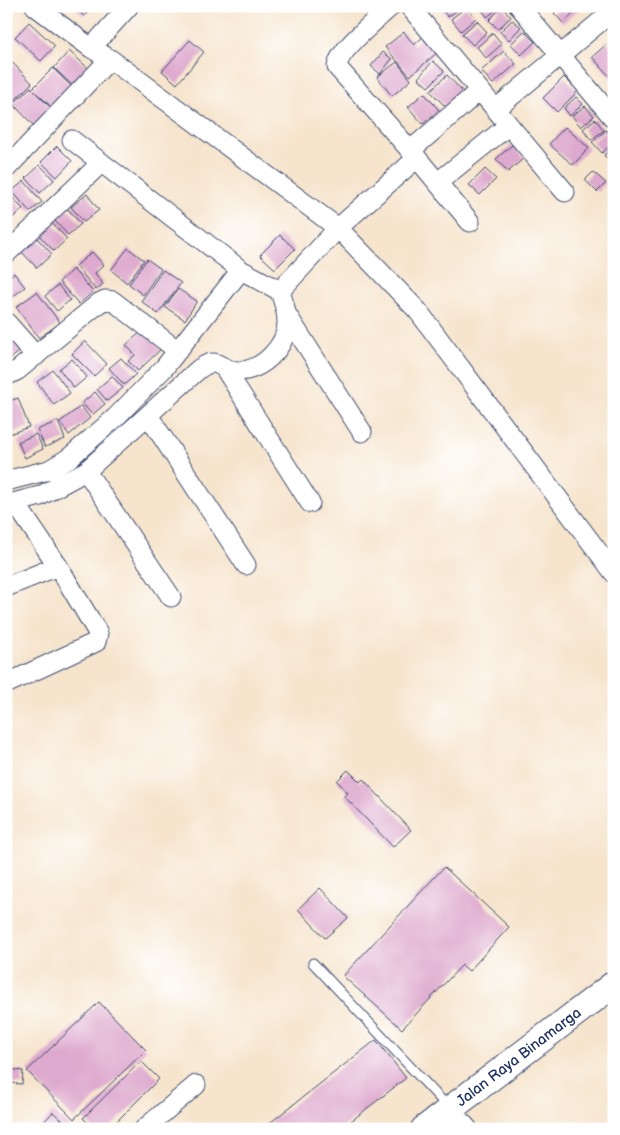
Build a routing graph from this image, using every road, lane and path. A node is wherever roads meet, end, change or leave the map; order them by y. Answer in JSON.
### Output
{"nodes":[{"id":1,"x":35,"y":6,"type":"edge"},
{"id":2,"x":129,"y":6,"type":"edge"},
{"id":3,"x":391,"y":6,"type":"edge"},
{"id":4,"x":409,"y":6,"type":"edge"},
{"id":5,"x":519,"y":6,"type":"edge"},
{"id":6,"x":614,"y":10,"type":"edge"},
{"id":7,"x":91,"y":48,"type":"junction"},
{"id":8,"x":561,"y":55,"type":"junction"},
{"id":9,"x":110,"y":59,"type":"junction"},
{"id":10,"x":479,"y":91,"type":"junction"},
{"id":11,"x":496,"y":109,"type":"junction"},
{"id":12,"x":614,"y":119,"type":"edge"},
{"id":13,"x":509,"y":125,"type":"junction"},
{"id":14,"x":72,"y":140,"type":"dead end"},
{"id":15,"x":414,"y":154,"type":"junction"},
{"id":16,"x":101,"y":162,"type":"junction"},
{"id":17,"x":6,"y":168,"type":"edge"},
{"id":18,"x":438,"y":182,"type":"junction"},
{"id":19,"x":565,"y":192,"type":"dead end"},
{"id":20,"x":470,"y":222,"type":"dead end"},
{"id":21,"x":338,"y":228,"type":"junction"},
{"id":22,"x":6,"y":254,"type":"edge"},
{"id":23,"x":241,"y":270,"type":"junction"},
{"id":24,"x":280,"y":291,"type":"junction"},
{"id":25,"x":287,"y":316,"type":"junction"},
{"id":26,"x":6,"y":322,"type":"edge"},
{"id":27,"x":178,"y":350,"type":"junction"},
{"id":28,"x":36,"y":356,"type":"junction"},
{"id":29,"x":225,"y":369,"type":"junction"},
{"id":30,"x":6,"y":376,"type":"edge"},
{"id":31,"x":148,"y":415,"type":"junction"},
{"id":32,"x":362,"y":432,"type":"dead end"},
{"id":33,"x":86,"y":471,"type":"junction"},
{"id":34,"x":6,"y":481,"type":"edge"},
{"id":35,"x":310,"y":503,"type":"dead end"},
{"id":36,"x":11,"y":504,"type":"edge"},
{"id":37,"x":246,"y":565,"type":"dead end"},
{"id":38,"x":58,"y":566,"type":"junction"},
{"id":39,"x":614,"y":572,"type":"edge"},
{"id":40,"x":6,"y":587,"type":"edge"},
{"id":41,"x":171,"y":597,"type":"dead end"},
{"id":42,"x":6,"y":684,"type":"edge"},
{"id":43,"x":313,"y":963,"type":"dead end"},
{"id":44,"x":614,"y":984,"type":"edge"},
{"id":45,"x":196,"y":1085,"type":"dead end"},
{"id":46,"x":450,"y":1109,"type":"junction"},
{"id":47,"x":144,"y":1129,"type":"edge"},
{"id":48,"x":424,"y":1129,"type":"edge"},
{"id":49,"x":468,"y":1129,"type":"edge"}],
"edges":[{"from":1,"to":7,"type":"street"},
{"from":2,"to":7,"type":"street"},
{"from":3,"to":15,"type":"street"},
{"from":4,"to":10,"type":"street"},
{"from":5,"to":8,"type":"street"},
{"from":6,"to":8,"type":"street"},
{"from":7,"to":9,"type":"street"},
{"from":8,"to":11,"type":"street"},
{"from":8,"to":12,"type":"street"},
{"from":9,"to":17,"type":"street"},
{"from":9,"to":21,"type":"street"},
{"from":10,"to":11,"type":"street"},
{"from":10,"to":15,"type":"street"},
{"from":11,"to":13,"type":"street"},
{"from":13,"to":18,"type":"street"},
{"from":13,"to":19,"type":"street"},
{"from":14,"to":16,"type":"street"},
{"from":15,"to":18,"type":"street"},
{"from":15,"to":21,"type":"street"},
{"from":16,"to":22,"type":"street"},
{"from":16,"to":23,"type":"street"},
{"from":18,"to":20,"type":"street"},
{"from":21,"to":24,"type":"street"},
{"from":21,"to":39,"type":"street"},
{"from":23,"to":24,"type":"street"},
{"from":23,"to":27,"type":"street"},
{"from":24,"to":25,"type":"street"},
{"from":25,"to":29,"type":"street"},
{"from":25,"to":32,"type":"street"},
{"from":26,"to":28,"type":"street"},
{"from":27,"to":28,"type":"street"},
{"from":27,"to":34,"type":"street"},
{"from":28,"to":30,"type":"street"},
{"from":29,"to":31,"type":"street"},
{"from":29,"to":35,"type":"street"},
{"from":31,"to":33,"type":"street"},
{"from":31,"to":37,"type":"street"},
{"from":33,"to":36,"type":"street"},
{"from":33,"to":41,"type":"street"},
{"from":36,"to":38,"type":"street"},
{"from":38,"to":40,"type":"street"},
{"from":38,"to":42,"type":"street"},
{"from":43,"to":46,"type":"lane"},
{"from":44,"to":46,"type":"street","name":"Jalan Raya Binamarga"},
{"from":45,"to":47,"type":"street"},
{"from":46,"to":48,"type":"street","name":"Jalan Raya Binamarga"},
{"from":46,"to":49,"type":"street"}]}
